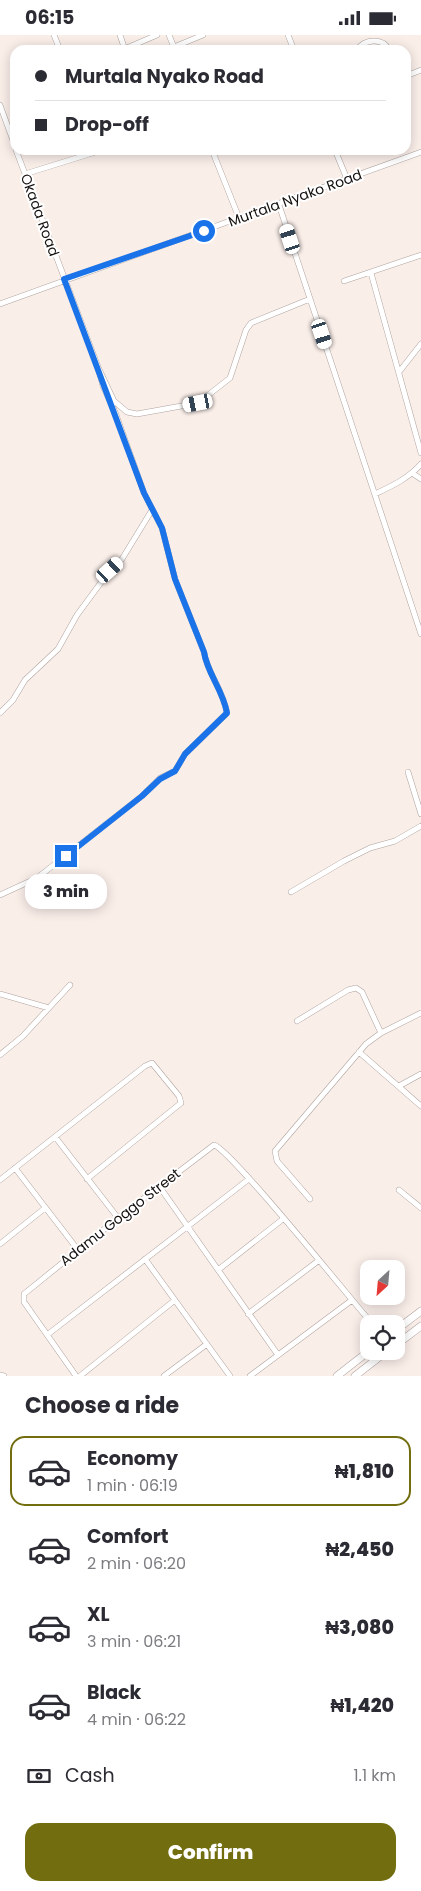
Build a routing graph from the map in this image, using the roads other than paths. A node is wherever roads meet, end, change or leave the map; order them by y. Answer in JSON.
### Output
{"nodes":[{"id":1,"x":157,"y":35,"type":"edge"},
{"id":2,"x":203,"y":35,"type":"edge"},
{"id":3,"x":133,"y":45,"type":"edge"},
{"id":4,"x":182,"y":45,"type":"edge"},
{"id":5,"x":360,"y":45,"type":"edge"},
{"id":6,"x":384,"y":45,"type":"edge"},
{"id":7,"x":0,"y":105,"type":"edge"},
{"id":8,"x":10,"y":132,"type":"edge"},
{"id":9,"x":421,"y":152,"type":"edge"},
{"id":10,"x":18,"y":155,"type":"edge"},
{"id":11,"x":86,"y":155,"type":"edge"},
{"id":12,"x":214,"y":155,"type":"edge"},
{"id":13,"x":337,"y":155,"type":"edge"},
{"id":14,"x":25,"y":174,"type":"junction"},
{"id":15,"x":347,"y":179,"type":"junction"},
{"id":16,"x":278,"y":205,"type":"junction"},
{"id":17,"x":239,"y":218,"type":"junction"},
{"id":18,"x":421,"y":255,"type":"edge"},
{"id":19,"x":372,"y":273,"type":"junction"},
{"id":20,"x":64,"y":279,"type":"junction"},
{"id":21,"x":344,"y":281,"type":"dead end"},
{"id":22,"x":310,"y":299,"type":"junction"},
{"id":23,"x":0,"y":304,"type":"edge"},
{"id":24,"x":421,"y":344,"type":"edge"},
{"id":25,"x":98,"y":367,"type":"junction"},
{"id":26,"x":399,"y":372,"type":"junction"},
{"id":27,"x":421,"y":453,"type":"edge"},
{"id":28,"x":421,"y":463,"type":"edge"},
{"id":29,"x":412,"y":473,"type":"junction"},
{"id":30,"x":421,"y":479,"type":"edge"},
{"id":31,"x":375,"y":494,"type":"junction"},
{"id":32,"x":152,"y":510,"type":"junction"},
{"id":33,"x":421,"y":634,"type":"edge"},
{"id":34,"x":0,"y":713,"type":"edge"},
{"id":35,"x":408,"y":772,"type":"dead end"},
{"id":36,"x":421,"y":814,"type":"edge"},
{"id":37,"x":421,"y":826,"type":"edge"},
{"id":38,"x":291,"y":892,"type":"dead end"},
{"id":39,"x":0,"y":895,"type":"edge"},
{"id":40,"x":70,"y":985,"type":"dead end"},
{"id":41,"x":0,"y":994,"type":"edge"},
{"id":42,"x":49,"y":1008,"type":"junction"},
{"id":43,"x":421,"y":1013,"type":"edge"},
{"id":44,"x":297,"y":1021,"type":"dead end"},
{"id":45,"x":381,"y":1033,"type":"junction"},
{"id":46,"x":359,"y":1051,"type":"junction"},
{"id":47,"x":0,"y":1055,"type":"edge"},
{"id":48,"x":421,"y":1074,"type":"edge"},
{"id":49,"x":399,"y":1086,"type":"junction"},
{"id":50,"x":421,"y":1106,"type":"edge"},
{"id":51,"x":56,"y":1138,"type":"junction"},
{"id":52,"x":15,"y":1169,"type":"junction"},
{"id":53,"x":87,"y":1179,"type":"junction"},
{"id":54,"x":249,"y":1179,"type":"junction"},
{"id":55,"x":0,"y":1180,"type":"edge"},
{"id":56,"x":159,"y":1186,"type":"junction"},
{"id":57,"x":399,"y":1189,"type":"dead end"},
{"id":58,"x":310,"y":1199,"type":"dead end"},
{"id":59,"x":45,"y":1208,"type":"junction"},
{"id":60,"x":421,"y":1208,"type":"edge"},
{"id":61,"x":118,"y":1218,"type":"junction"},
{"id":62,"x":283,"y":1219,"type":"junction"},
{"id":63,"x":187,"y":1227,"type":"junction"},
{"id":64,"x":0,"y":1244,"type":"edge"},
{"id":65,"x":78,"y":1250,"type":"junction"},
{"id":66,"x":145,"y":1259,"type":"junction"},
{"id":67,"x":318,"y":1261,"type":"junction"},
{"id":68,"x":218,"y":1270,"type":"junction"},
{"id":69,"x":174,"y":1300,"type":"junction"},
{"id":70,"x":352,"y":1300,"type":"junction"},
{"id":71,"x":421,"y":1311,"type":"edge"},
{"id":72,"x":248,"y":1314,"type":"junction"},
{"id":73,"x":365,"y":1315,"type":"edge"},
{"id":74,"x":405,"y":1323,"type":"edge"},
{"id":75,"x":421,"y":1326,"type":"edge"},
{"id":76,"x":48,"y":1335,"type":"junction"},
{"id":77,"x":405,"y":1338,"type":"edge"},
{"id":78,"x":207,"y":1344,"type":"junction"},
{"id":79,"x":278,"y":1355,"type":"junction"},
{"id":80,"x":360,"y":1358,"type":"edge"},
{"id":81,"x":376,"y":1360,"type":"edge"},
{"id":82,"x":0,"y":1375,"type":"edge"},
{"id":83,"x":4,"y":1376,"type":"edge"},
{"id":84,"x":78,"y":1376,"type":"edge"},
{"id":85,"x":164,"y":1376,"type":"edge"},
{"id":86,"x":230,"y":1376,"type":"edge"},
{"id":87,"x":250,"y":1376,"type":"edge"},
{"id":88,"x":338,"y":1376,"type":"edge"},
{"id":89,"x":355,"y":1376,"type":"edge"}],
"edges":[{"from":1,"to":3,"type":"street"},
{"from":2,"to":4,"type":"street"},
{"from":5,"to":6,"type":"street"},
{"from":7,"to":8,"type":"street"},
{"from":9,"to":15,"type":"street","name":"Murtala Nyako Road"},
{"from":10,"to":14,"type":"street","name":"Okada Road"},
{"from":11,"to":14,"type":"street"},
{"from":12,"to":17,"type":"street"},
{"from":13,"to":15,"type":"street"},
{"from":14,"to":20,"type":"street","name":"Okada Road"},
{"from":15,"to":16,"type":"street","name":"Murtala Nyako Road"},
{"from":16,"to":17,"type":"street","name":"Murtala Nyako Road"},
{"from":16,"to":22,"type":"street"},
{"from":17,"to":20,"type":"street","name":"Murtala Nyako Road"},
{"from":18,"to":19,"type":"street"},
{"from":19,"to":21,"type":"street"},
{"from":19,"to":26,"type":"street"},
{"from":20,"to":23,"type":"street","name":"Murtala Nyako Road"},
{"from":20,"to":25,"type":"street","name":"Okada Road"},
{"from":22,"to":25,"type":"street"},
{"from":22,"to":31,"type":"street"},
{"from":24,"to":26,"type":"street"},
{"from":25,"to":32,"type":"street"},
{"from":26,"to":27,"type":"street"},
{"from":28,"to":29,"type":"street"},
{"from":29,"to":30,"type":"street"},
{"from":29,"to":31,"type":"street"},
{"from":31,"to":33,"type":"street"},
{"from":32,"to":34,"type":"street"},
{"from":32,"to":39,"type":"street"},
{"from":35,"to":36,"type":"street"},
{"from":37,"to":38,"type":"street"},
{"from":40,"to":42,"type":"street"},
{"from":41,"to":42,"type":"street"},
{"from":42,"to":47,"type":"street"},
{"from":43,"to":45,"type":"street"},
{"from":44,"to":45,"type":"street"},
{"from":45,"to":46,"type":"street"},
{"from":46,"to":49,"type":"street"},
{"from":46,"to":58,"type":"street"},
{"from":48,"to":49,"type":"street"},
{"from":49,"to":50,"type":"street"},
{"from":51,"to":52,"type":"street"},
{"from":51,"to":53,"type":"street"},
{"from":51,"to":53,"type":"street"},
{"from":52,"to":55,"type":"street"},
{"from":52,"to":59,"type":"street"},
{"from":53,"to":61,"type":"street"},
{"from":54,"to":56,"type":"street","name":"Adamu Goggo Street"},
{"from":54,"to":62,"type":"street"},
{"from":54,"to":63,"type":"street"},
{"from":56,"to":61,"type":"street","name":"Adamu Goggo Street"},
{"from":56,"to":63,"type":"street"},
{"from":57,"to":60,"type":"street"},
{"from":59,"to":64,"type":"street"},
{"from":59,"to":65,"type":"street"},
{"from":61,"to":65,"type":"street","name":"Adamu Goggo Street"},
{"from":62,"to":67,"type":"street"},
{"from":62,"to":68,"type":"street"},
{"from":63,"to":66,"type":"street"},
{"from":63,"to":68,"type":"street"},
{"from":65,"to":76,"type":"street","name":"Adamu Goggo Street"},
{"from":66,"to":69,"type":"street"},
{"from":66,"to":76,"type":"street"},
{"from":67,"to":70,"type":"street"},
{"from":67,"to":72,"type":"street"},
{"from":68,"to":72,"type":"street"},
{"from":69,"to":78,"type":"street"},
{"from":69,"to":84,"type":"street"},
{"from":70,"to":73,"type":"street"},
{"from":70,"to":79,"type":"street"},
{"from":71,"to":74,"type":"main road"},
{"from":72,"to":79,"type":"street"},
{"from":75,"to":77,"type":"main road"},
{"from":76,"to":84,"type":"street"},
{"from":78,"to":85,"type":"street"},
{"from":78,"to":86,"type":"street"},
{"from":79,"to":87,"type":"street"},
{"from":80,"to":88,"type":"main road"},
{"from":81,"to":89,"type":"main road"},
{"from":82,"to":83,"type":"street"}]}
